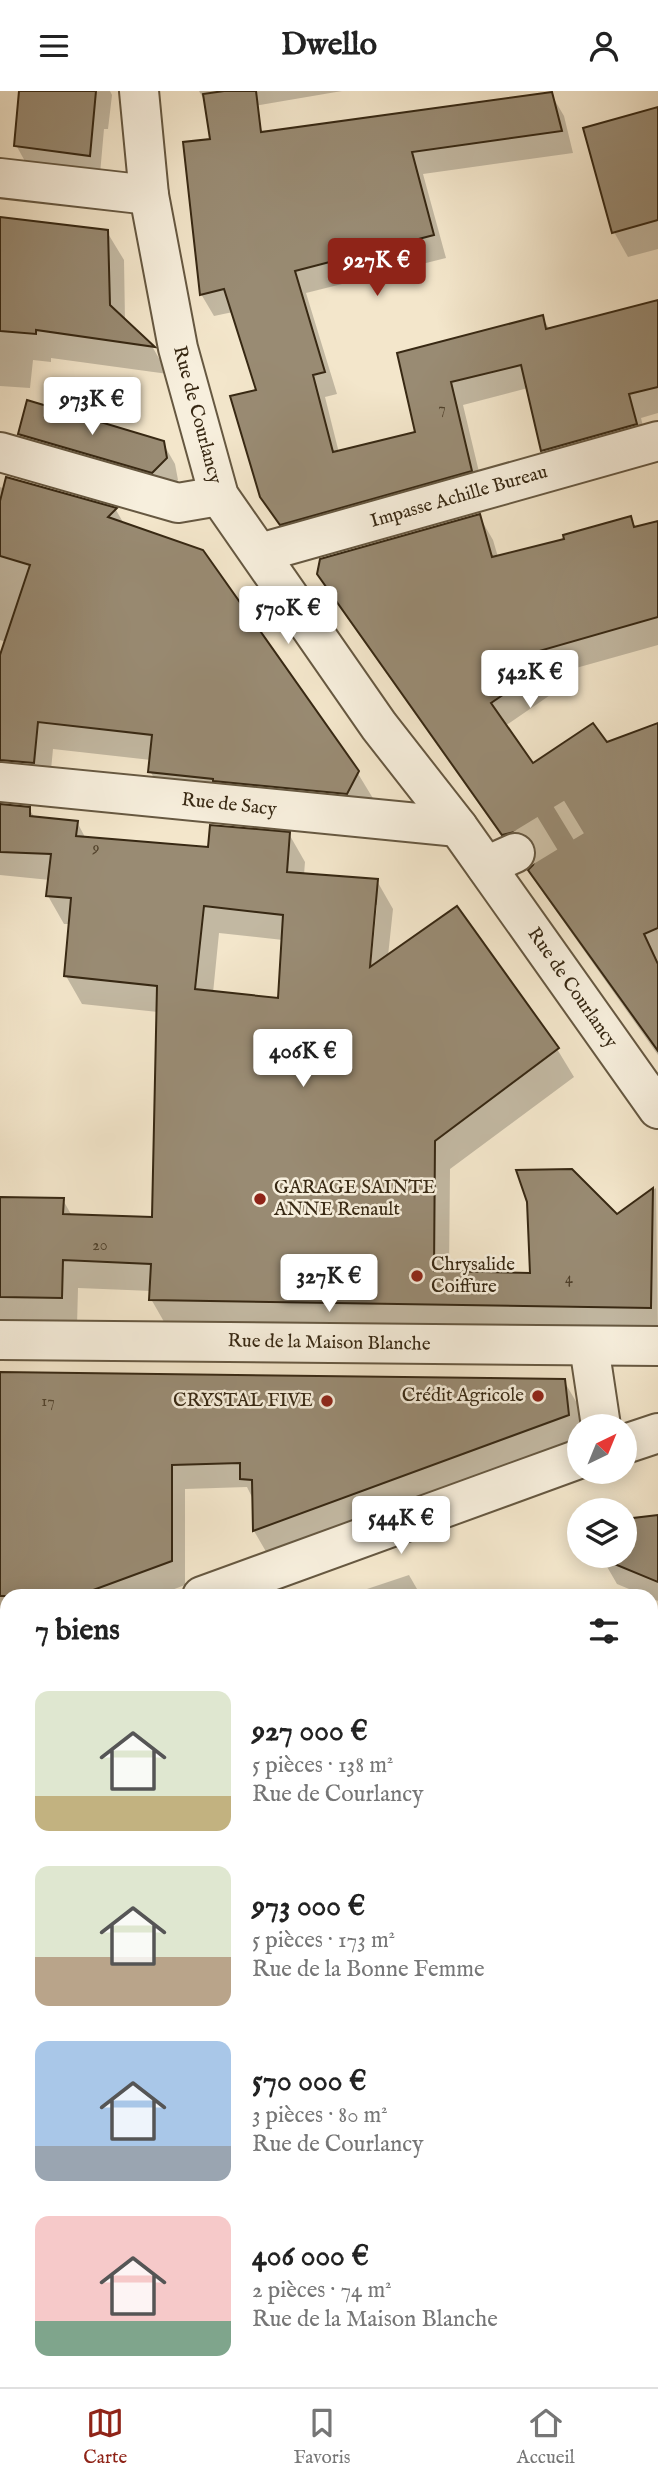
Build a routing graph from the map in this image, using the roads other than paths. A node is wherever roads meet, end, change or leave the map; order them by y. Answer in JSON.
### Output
{"nodes":[{"id":1,"x":139,"y":91,"type":"edge"},
{"id":2,"x":0,"y":178,"type":"edge"},
{"id":3,"x":149,"y":195,"type":"junction"},
{"id":4,"x":658,"y":441,"type":"edge"},
{"id":5,"x":0,"y":452,"type":"edge"},
{"id":6,"x":219,"y":496,"type":"junction"},
{"id":7,"x":260,"y":553,"type":"junction"},
{"id":8,"x":0,"y":782,"type":"edge"},
{"id":9,"x":458,"y":827,"type":"junction"},
{"id":10,"x":658,"y":1109,"type":"edge"},
{"id":11,"x":0,"y":1340,"type":"edge"},
{"id":12,"x":589,"y":1346,"type":"junction"},
{"id":13,"x":658,"y":1346,"type":"edge"},
{"id":14,"x":599,"y":1414,"type":"edge"},
{"id":15,"x":658,"y":1433,"type":"edge"},
{"id":16,"x":637,"y":1440,"type":"edge"},
{"id":17,"x":567,"y":1463,"type":"edge"},
{"id":18,"x":220,"y":1589,"type":"edge"}],
"edges":[{"from":1,"to":3,"type":"street","name":"Rue de Courlancy"},
{"from":2,"to":3,"type":"street"},
{"from":3,"to":6,"type":"street","name":"Rue de Courlancy"},
{"from":4,"to":7,"type":"street","name":"Impasse Achille Bureau"},
{"from":5,"to":6,"type":"street"},
{"from":6,"to":7,"type":"street","name":"Rue de Courlancy"},
{"from":7,"to":9,"type":"street","name":"Rue de Courlancy"},
{"from":8,"to":9,"type":"street","name":"Rue de Sacy"},
{"from":9,"to":10,"type":"street","name":"Rue de Courlancy"},
{"from":11,"to":12,"type":"street","name":"Rue de la Maison Blanche"},
{"from":12,"to":13,"type":"street","name":"Rue de la Maison Blanche"},
{"from":12,"to":14,"type":"street"},
{"from":15,"to":16,"type":"street"},
{"from":17,"to":18,"type":"street"}]}
